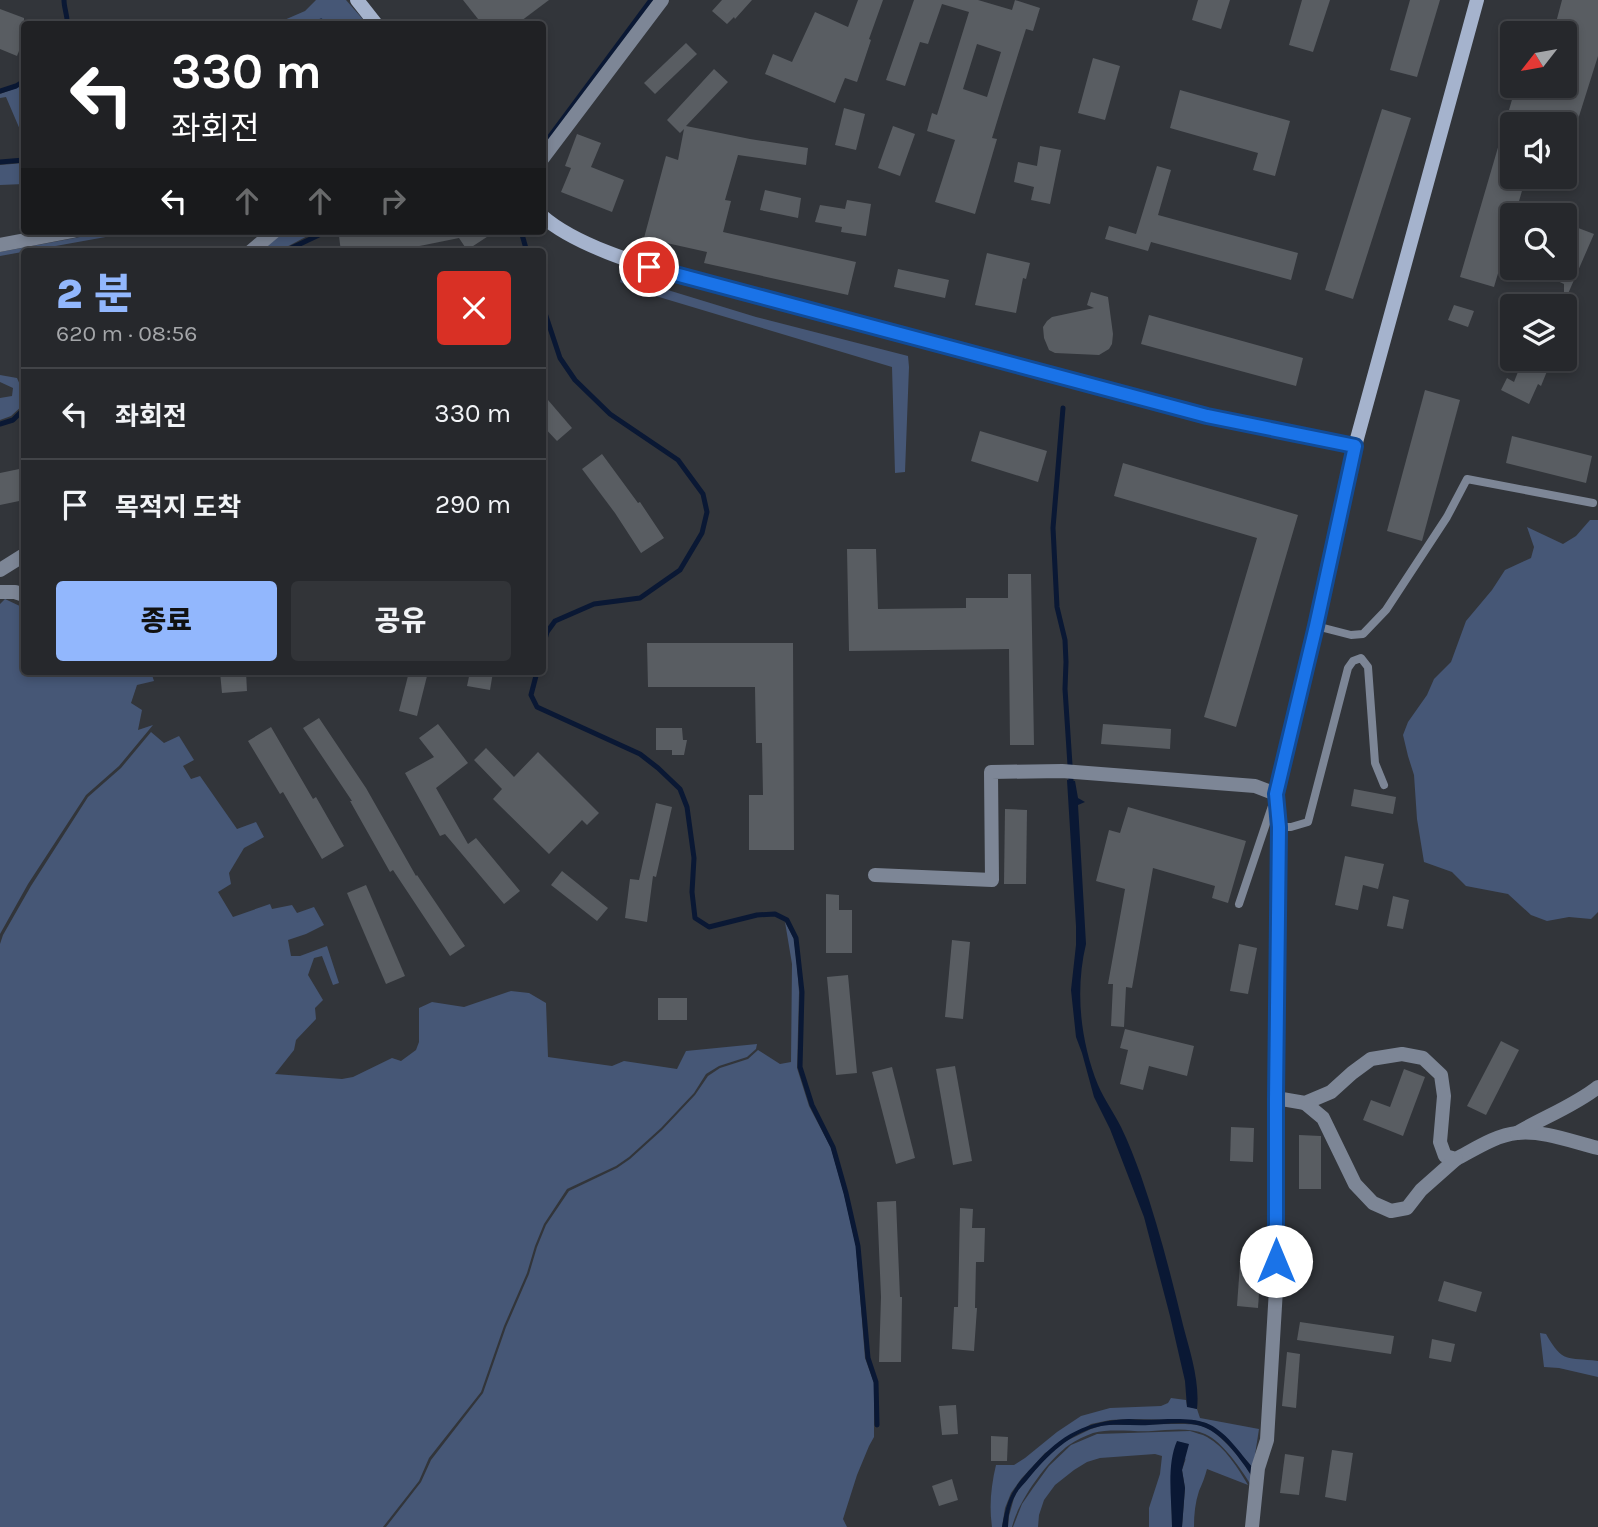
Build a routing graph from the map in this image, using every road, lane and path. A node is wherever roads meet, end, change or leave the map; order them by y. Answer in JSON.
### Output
{"nodes":[{"id":1,"x":357,"y":0,"type":"edge"},
{"id":2,"x":662,"y":0,"type":"edge"},
{"id":3,"x":1477,"y":0,"type":"edge"},
{"id":4,"x":374,"y":21,"type":"edge"},
{"id":5,"x":546,"y":154,"type":"edge"},
{"id":6,"x":546,"y":219,"type":"edge"},
{"id":7,"x":52,"y":235,"type":"edge"},
{"id":8,"x":270,"y":235,"type":"edge"},
{"id":9,"x":0,"y":245,"type":"edge"},
{"id":10,"x":255,"y":248,"type":"edge"},
{"id":11,"x":1355,"y":446,"type":"junction"},
{"id":12,"x":1594,"y":503,"type":"dead end"},
{"id":13,"x":21,"y":557,"type":"edge"},
{"id":14,"x":0,"y":570,"type":"edge"},
{"id":15,"x":0,"y":592,"type":"edge"},
{"id":16,"x":21,"y":593,"type":"edge"},
{"id":17,"x":1316,"y":626,"type":"junction"},
{"id":18,"x":1384,"y":785,"type":"dead end"},
{"id":19,"x":1276,"y":794,"type":"junction"},
{"id":20,"x":1279,"y":827,"type":"junction"},
{"id":21,"x":875,"y":876,"type":"dead end"},
{"id":22,"x":1239,"y":904,"type":"dead end"},
{"id":23,"x":1598,"y":1087,"type":"edge"},
{"id":24,"x":1276,"y":1098,"type":"junction"},
{"id":25,"x":1306,"y":1103,"type":"junction"},
{"id":26,"x":1517,"y":1133,"type":"junction"},
{"id":27,"x":1598,"y":1148,"type":"edge"},
{"id":28,"x":1456,"y":1159,"type":"junction"},
{"id":29,"x":1252,"y":1527,"type":"edge"}],
"edges":[{"from":1,"to":4,"type":"street"},
{"from":2,"to":5,"type":"street"},
{"from":3,"to":11,"type":"street"},
{"from":6,"to":11,"type":"street"},
{"from":7,"to":9,"type":"street"},
{"from":8,"to":10,"type":"street"},
{"from":11,"to":17,"type":"street"},
{"from":12,"to":17,"type":"lane"},
{"from":13,"to":14,"type":"street"},
{"from":15,"to":16,"type":"street"},
{"from":17,"to":19,"type":"street"},
{"from":18,"to":20,"type":"lane"},
{"from":19,"to":20,"type":"street"},
{"from":19,"to":21,"type":"street"},
{"from":19,"to":22,"type":"lane"},
{"from":20,"to":24,"type":"street"},
{"from":23,"to":26,"type":"street"},
{"from":24,"to":25,"type":"street"},
{"from":24,"to":29,"type":"street"},
{"from":25,"to":28,"type":"street"},
{"from":25,"to":28,"type":"street"},
{"from":26,"to":27,"type":"street"},
{"from":26,"to":28,"type":"street"}]}
